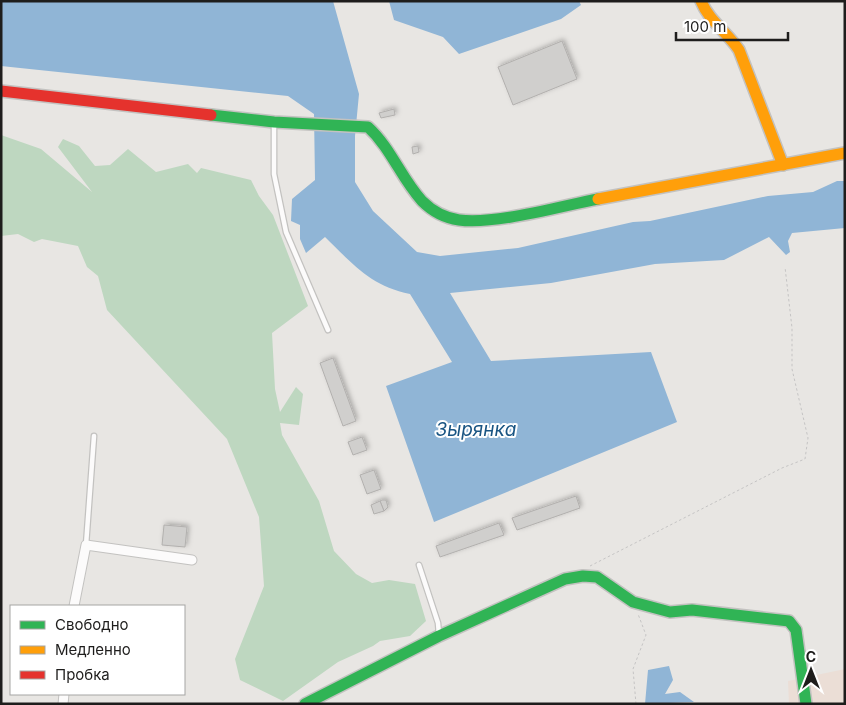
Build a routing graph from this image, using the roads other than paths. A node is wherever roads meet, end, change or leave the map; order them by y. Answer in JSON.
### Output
{"nodes":[{"id":1,"x":701,"y":1,"type":"edge"},
{"id":2,"x":1,"y":90,"type":"edge"},
{"id":3,"x":274,"y":122,"type":"junction"},
{"id":4,"x":845,"y":153,"type":"edge"},
{"id":5,"x":783,"y":165,"type":"junction"},
{"id":6,"x":328,"y":330,"type":"dead end"},
{"id":7,"x":94,"y":436,"type":"dead end"},
{"id":8,"x":86,"y":545,"type":"junction"},
{"id":9,"x":192,"y":560,"type":"dead end"},
{"id":10,"x":419,"y":565,"type":"dead end"},
{"id":11,"x":74,"y":605,"type":"edge"},
{"id":12,"x":439,"y":636,"type":"junction"},
{"id":13,"x":305,"y":704,"type":"edge"},
{"id":14,"x":806,"y":704,"type":"edge"}],
"edges":[{"from":1,"to":5,"type":"street"},
{"from":2,"to":3,"type":"street"},
{"from":3,"to":5,"type":"street"},
{"from":3,"to":6,"type":"lane"},
{"from":4,"to":5,"type":"street"},
{"from":7,"to":8,"type":"lane"},
{"from":8,"to":9,"type":"street"},
{"from":8,"to":11,"type":"street"},
{"from":10,"to":12,"type":"lane"},
{"from":12,"to":13,"type":"street"},
{"from":12,"to":14,"type":"street"}]}
